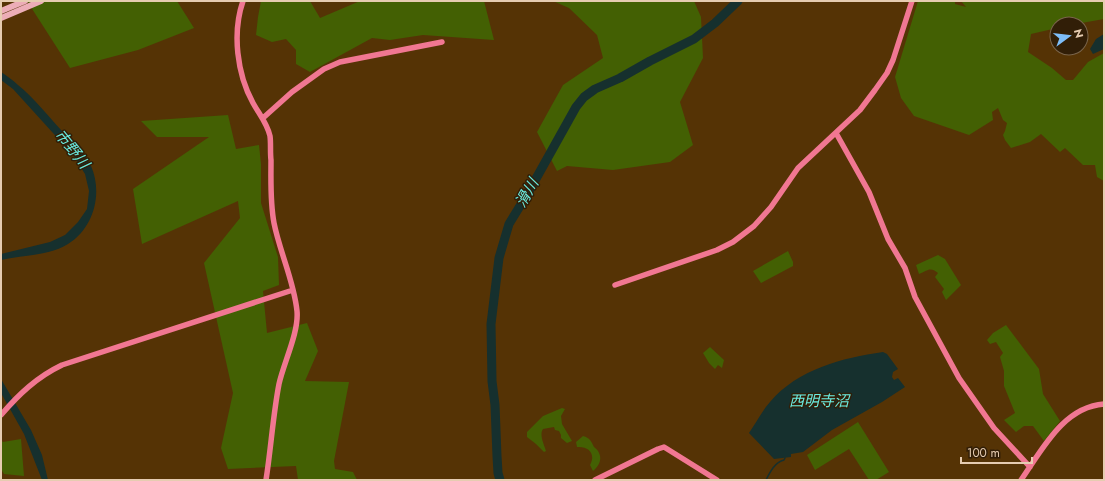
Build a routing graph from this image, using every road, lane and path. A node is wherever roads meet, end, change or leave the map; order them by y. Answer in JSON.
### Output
{"nodes":[{"id":1,"x":26,"y":1,"type":"edge"},
{"id":2,"x":41,"y":1,"type":"edge"},
{"id":3,"x":243,"y":1,"type":"edge"},
{"id":4,"x":912,"y":1,"type":"edge"},
{"id":5,"x":1,"y":12,"type":"edge"},
{"id":6,"x":1,"y":18,"type":"edge"},
{"id":7,"x":442,"y":42,"type":"dead end"},
{"id":8,"x":263,"y":118,"type":"junction"},
{"id":9,"x":836,"y":133,"type":"junction"},
{"id":10,"x":615,"y":285,"type":"dead end"},
{"id":11,"x":293,"y":290,"type":"junction"},
{"id":12,"x":1104,"y":404,"type":"edge"},
{"id":13,"x":2,"y":414,"type":"edge"},
{"id":14,"x":1030,"y":467,"type":"junction"},
{"id":15,"x":266,"y":480,"type":"edge"},
{"id":16,"x":595,"y":480,"type":"edge"},
{"id":17,"x":717,"y":480,"type":"edge"},
{"id":18,"x":1021,"y":480,"type":"edge"}],
"edges":[{"from":1,"to":5,"type":"main road"},
{"from":2,"to":6,"type":"main road"},
{"from":3,"to":8,"type":"street"},
{"from":4,"to":9,"type":"street"},
{"from":7,"to":8,"type":"street"},
{"from":8,"to":11,"type":"street"},
{"from":9,"to":10,"type":"street"},
{"from":9,"to":14,"type":"street"},
{"from":11,"to":13,"type":"street"},
{"from":11,"to":15,"type":"street"},
{"from":12,"to":14,"type":"street"},
{"from":14,"to":18,"type":"street"},
{"from":16,"to":17,"type":"street"}]}
